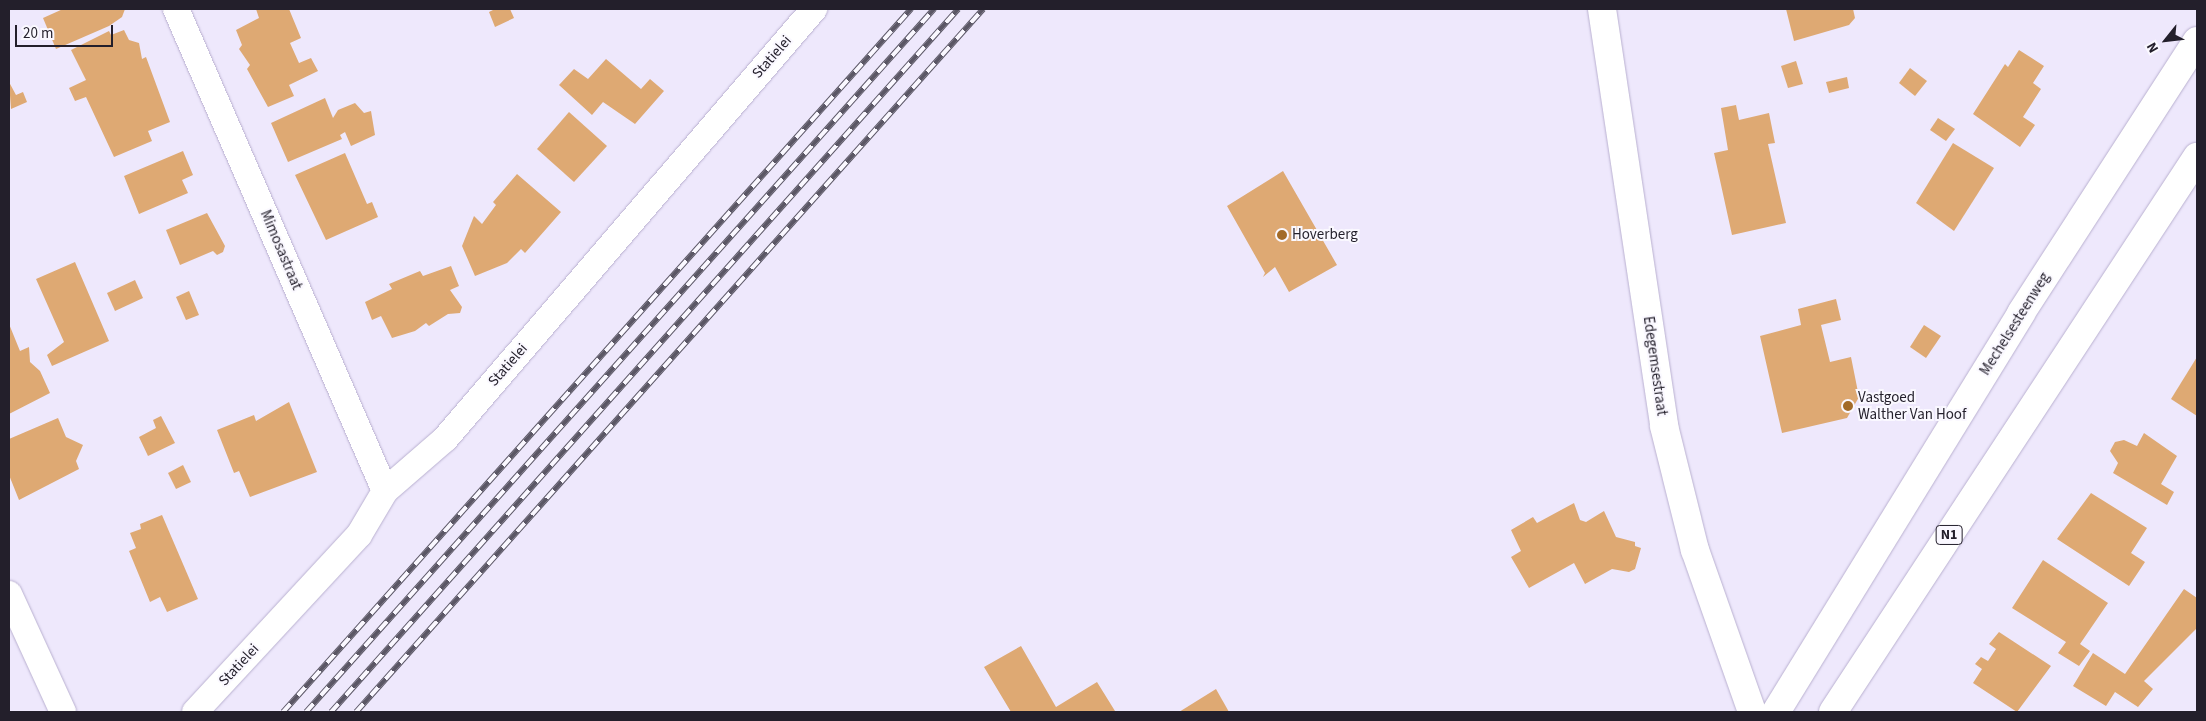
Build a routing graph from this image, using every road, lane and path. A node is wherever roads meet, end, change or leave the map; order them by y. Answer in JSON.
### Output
{"nodes":[{"id":1,"x":176,"y":9,"type":"edge"},
{"id":2,"x":814,"y":9,"type":"edge"},
{"id":3,"x":1602,"y":9,"type":"edge"},
{"id":4,"x":2197,"y":42,"type":"edge"},
{"id":5,"x":2197,"y":157,"type":"edge"},
{"id":6,"x":385,"y":491,"type":"junction"},
{"id":7,"x":9,"y":594,"type":"edge"},
{"id":8,"x":63,"y":712,"type":"edge"},
{"id":9,"x":196,"y":712,"type":"edge"},
{"id":10,"x":1752,"y":712,"type":"edge"},
{"id":11,"x":1776,"y":712,"type":"edge"},
{"id":12,"x":1833,"y":712,"type":"edge"}],
"edges":[{"from":1,"to":6,"type":"street","name":"Mimosastraat"},
{"from":2,"to":6,"type":"street","name":"Statielei"},
{"from":3,"to":10,"type":"main road","name":"Edegemsestraat"},
{"from":4,"to":11,"type":"main road","name":"Mechelsesteenweg"},
{"from":5,"to":12,"type":"main road","number":"N1"},
{"from":6,"to":9,"type":"street","name":"Statielei"},
{"from":7,"to":8,"type":"street"}]}
